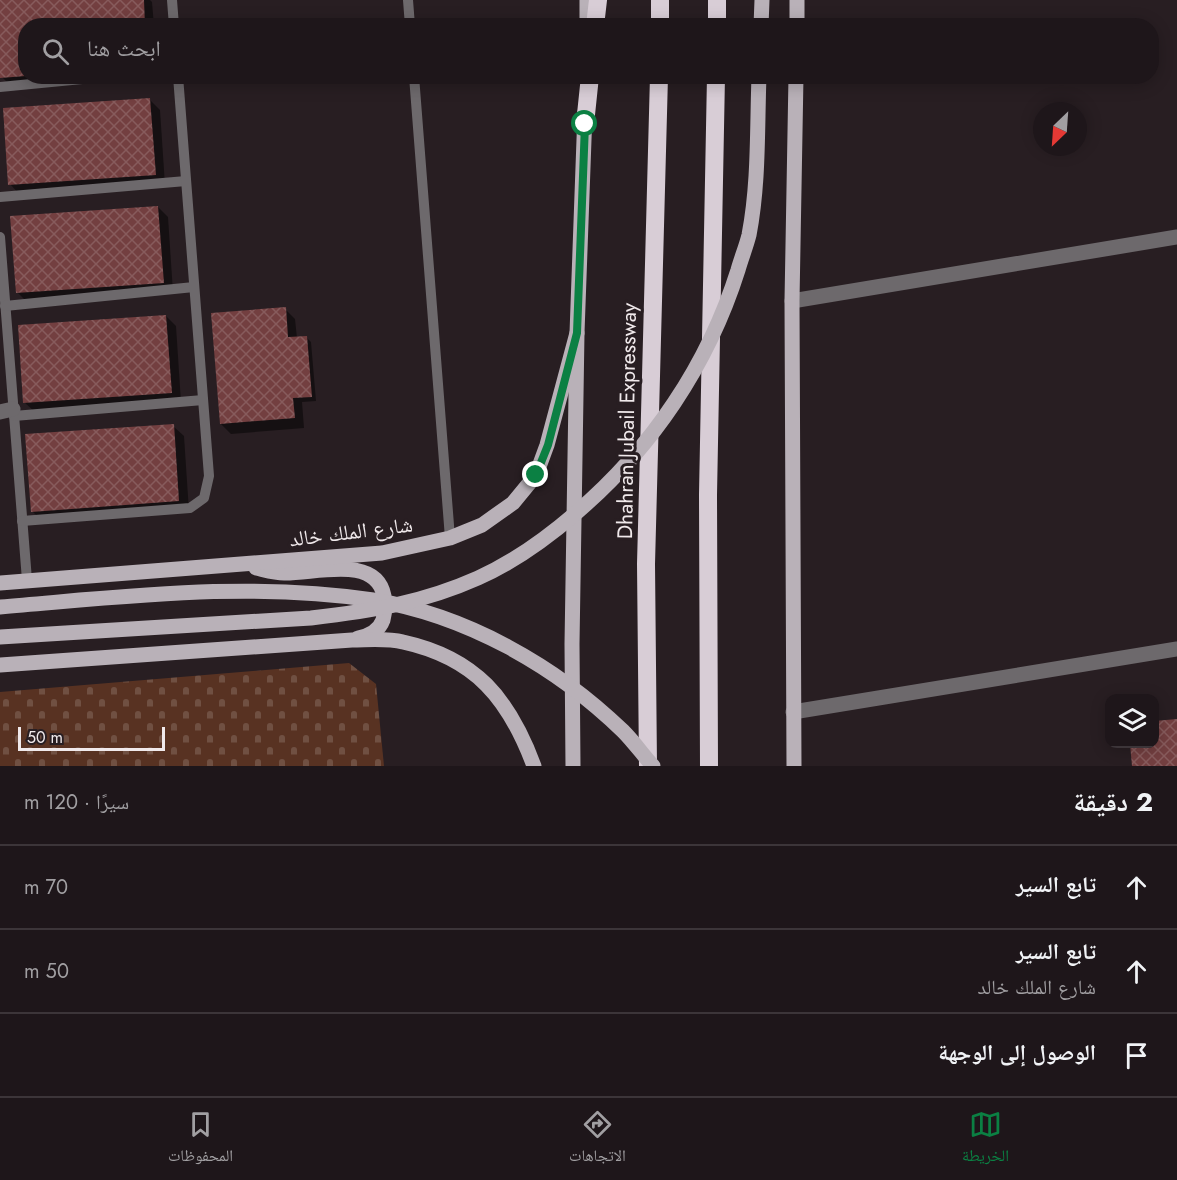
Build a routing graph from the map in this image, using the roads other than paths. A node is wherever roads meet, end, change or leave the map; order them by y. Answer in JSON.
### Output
{"nodes":[{"id":1,"x":172,"y":0,"type":"edge"},
{"id":2,"x":408,"y":0,"type":"edge"},
{"id":3,"x":587,"y":0,"type":"edge"},
{"id":4,"x":598,"y":0,"type":"edge"},
{"id":5,"x":660,"y":0,"type":"edge"},
{"id":6,"x":717,"y":0,"type":"edge"},
{"id":7,"x":762,"y":0,"type":"edge"},
{"id":8,"x":797,"y":0,"type":"edge"},
{"id":9,"x":173,"y":18,"type":"edge"},
{"id":10,"x":409,"y":18,"type":"edge"},
{"id":11,"x":587,"y":18,"type":"edge"},
{"id":12,"x":597,"y":18,"type":"edge"},
{"id":13,"x":660,"y":18,"type":"edge"},
{"id":14,"x":717,"y":18,"type":"edge"},
{"id":15,"x":761,"y":18,"type":"edge"},
{"id":16,"x":797,"y":18,"type":"edge"},
{"id":17,"x":31,"y":84,"type":"edge"},
{"id":18,"x":178,"y":84,"type":"edge"},
{"id":19,"x":415,"y":84,"type":"edge"},
{"id":20,"x":588,"y":84,"type":"edge"},
{"id":21,"x":658,"y":84,"type":"edge"},
{"id":22,"x":716,"y":84,"type":"edge"},
{"id":23,"x":759,"y":84,"type":"edge"},
{"id":24,"x":796,"y":84,"type":"edge"},
{"id":25,"x":0,"y":87,"type":"edge"},
{"id":26,"x":585,"y":124,"type":"joint"},
{"id":27,"x":186,"y":181,"type":"junction"},
{"id":28,"x":0,"y":197,"type":"edge"},
{"id":29,"x":0,"y":237,"type":"edge"},
{"id":30,"x":1177,"y":237,"type":"edge"},
{"id":31,"x":194,"y":287,"type":"junction"},
{"id":32,"x":792,"y":301,"type":"junction"},
{"id":33,"x":5,"y":306,"type":"junction"},
{"id":34,"x":577,"y":333,"type":"junction"},
{"id":35,"x":203,"y":400,"type":"junction"},
{"id":36,"x":9,"y":412,"type":"edge"},
{"id":37,"x":22,"y":521,"type":"junction"},
{"id":38,"x":450,"y":538,"type":"junction"},
{"id":39,"x":235,"y":564,"type":"junction"},
{"id":40,"x":27,"y":580,"type":"junction"},
{"id":41,"x":0,"y":583,"type":"edge"},
{"id":42,"x":0,"y":607,"type":"edge"},
{"id":43,"x":0,"y":637,"type":"edge"},
{"id":44,"x":352,"y":640,"type":"junction"},
{"id":45,"x":1177,"y":649,"type":"edge"},
{"id":46,"x":0,"y":665,"type":"edge"},
{"id":47,"x":793,"y":712,"type":"junction"},
{"id":48,"x":534,"y":766,"type":"edge"},
{"id":49,"x":573,"y":766,"type":"edge"},
{"id":50,"x":651,"y":766,"type":"edge"},
{"id":51,"x":709,"y":766,"type":"edge"},
{"id":52,"x":794,"y":766,"type":"edge"}],
"edges":[{"from":1,"to":9,"type":"lane"},
{"from":2,"to":10,"type":"lane"},
{"from":3,"to":11,"type":"main road"},
{"from":4,"to":12,"type":"highway"},
{"from":5,"to":13,"type":"highway"},
{"from":6,"to":14,"type":"highway"},
{"from":7,"to":15,"type":"main road"},
{"from":8,"to":16,"type":"main road"},
{"from":17,"to":25,"type":"lane"},
{"from":18,"to":27,"type":"lane"},
{"from":19,"to":38,"type":"lane"},
{"from":20,"to":26,"type":"highway"},
{"from":21,"to":50,"type":"highway","name":"Dhahran Jubail Expressway"},
{"from":22,"to":51,"type":"highway"},
{"from":23,"to":43,"type":"main road","bridge":true},
{"from":24,"to":32,"type":"main road"},
{"from":26,"to":34,"type":"main road"},
{"from":27,"to":28,"type":"lane"},
{"from":27,"to":31,"type":"lane"},
{"from":29,"to":33,"type":"lane"},
{"from":30,"to":32,"type":"street"},
{"from":31,"to":33,"type":"lane"},
{"from":31,"to":35,"type":"lane"},
{"from":32,"to":47,"type":"main road"},
{"from":33,"to":36,"type":"lane"},
{"from":34,"to":38,"type":"main road","name":"شارع الملك خالد"},
{"from":34,"to":49,"type":"main road"},
{"from":35,"to":36,"type":"lane"},
{"from":35,"to":37,"type":"lane"},
{"from":36,"to":37,"type":"lane"},
{"from":37,"to":40,"type":"lane"},
{"from":38,"to":39,"type":"main road","name":"شارع الملك خالد"},
{"from":39,"to":40,"type":"main road","name":"شارع الملك خالد"},
{"from":39,"to":44,"type":"main road"},
{"from":40,"to":41,"type":"main road","name":"شارع الملك خالد"},
{"from":42,"to":50,"type":"main road","bridge":true},
{"from":44,"to":46,"type":"main road"},
{"from":44,"to":48,"type":"main road"},
{"from":45,"to":47,"type":"street"},
{"from":47,"to":52,"type":"main road"}]}
